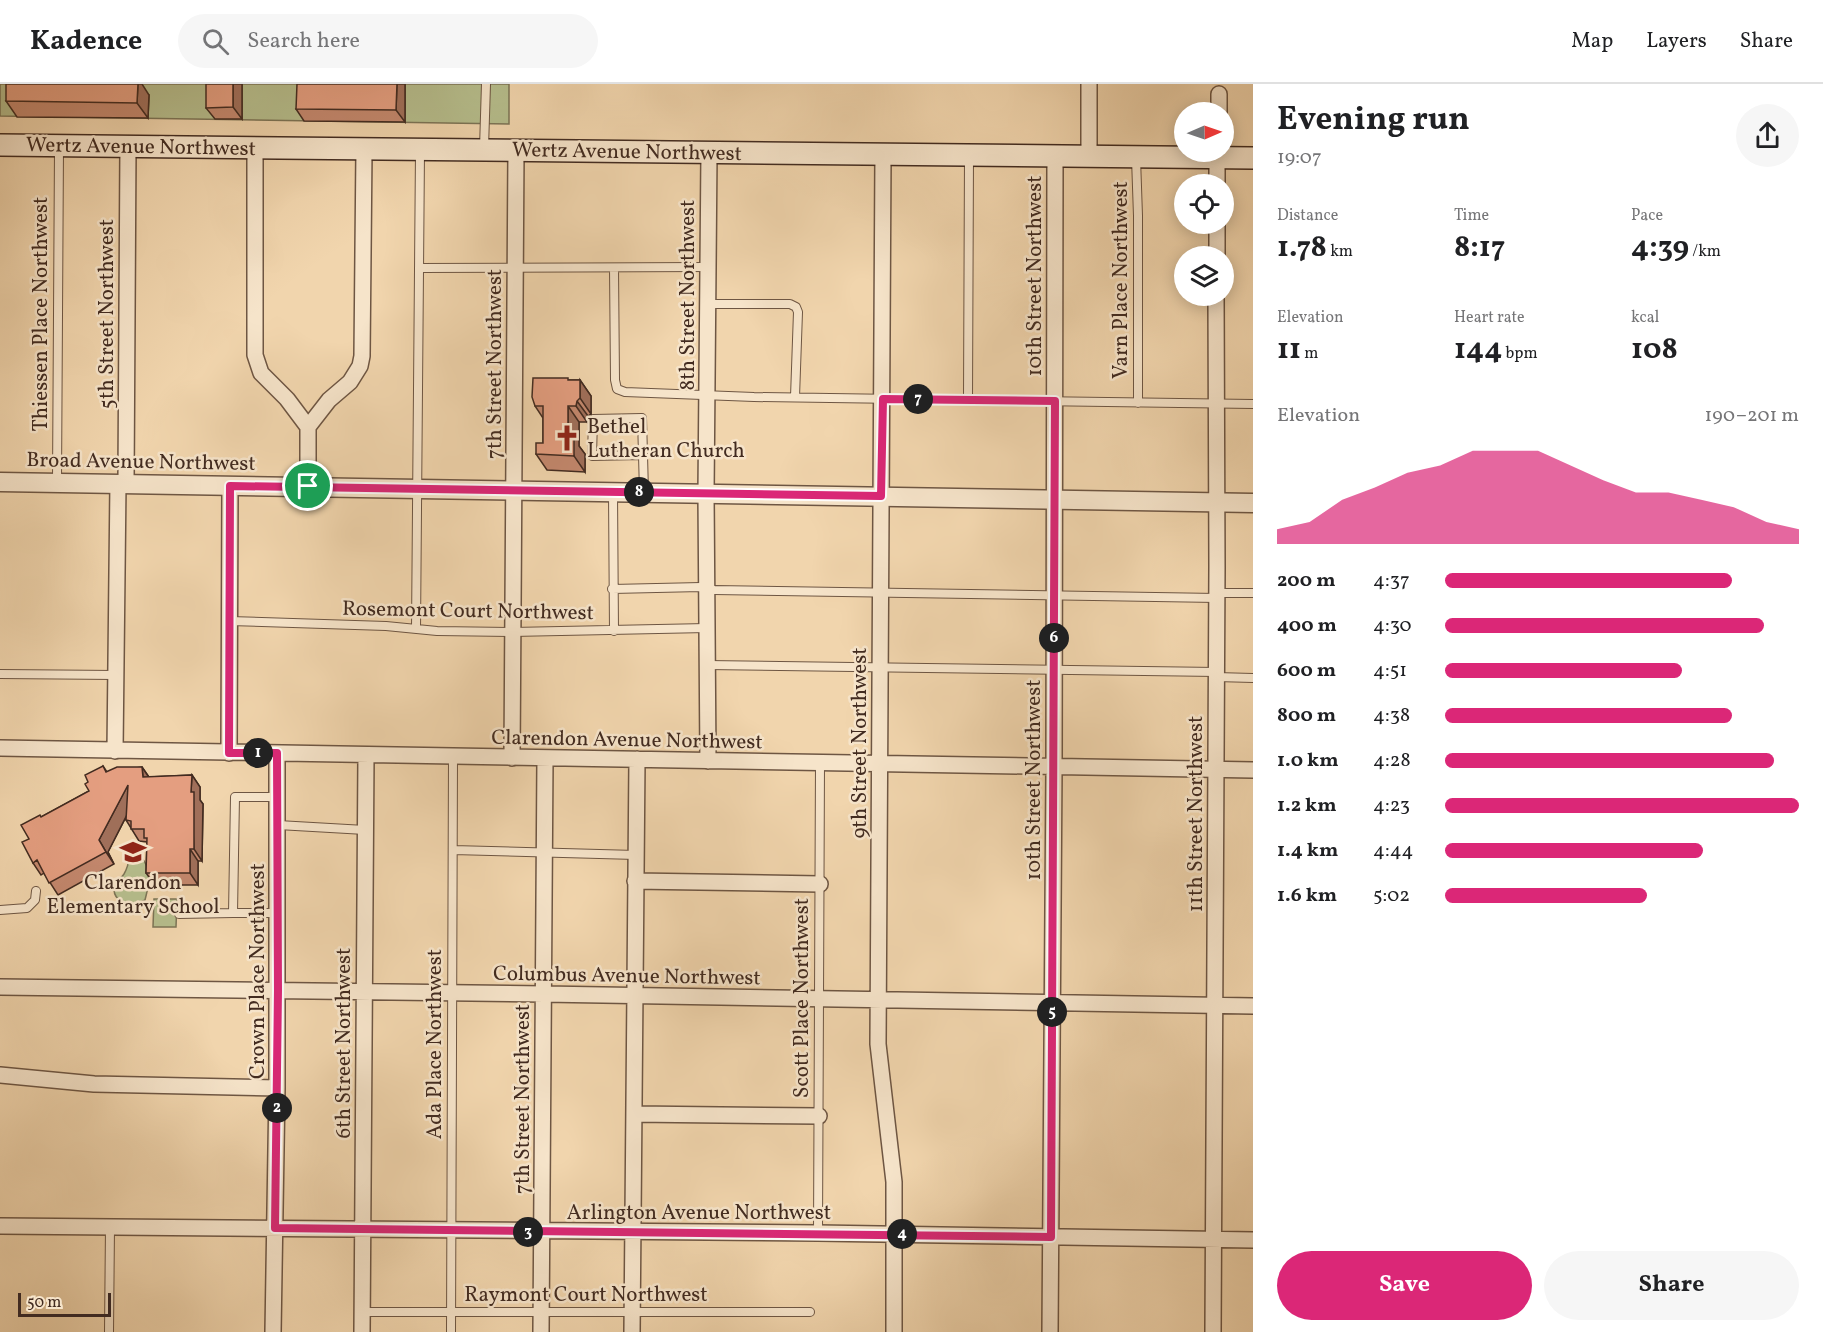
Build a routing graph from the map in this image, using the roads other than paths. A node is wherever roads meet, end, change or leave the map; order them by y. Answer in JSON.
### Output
{"nodes":[{"id":1,"x":486,"y":84,"type":"edge"},
{"id":2,"x":1089,"y":84,"type":"edge"},
{"id":3,"x":1219,"y":94,"type":"dead end"},
{"id":4,"x":1219,"y":102,"type":"edge"},
{"id":5,"x":0,"y":145,"type":"edge"},
{"id":6,"x":59,"y":145,"type":"junction"},
{"id":7,"x":128,"y":145,"type":"junction"},
{"id":8,"x":255,"y":148,"type":"junction"},
{"id":9,"x":364,"y":149,"type":"junction"},
{"id":10,"x":420,"y":150,"type":"junction"},
{"id":11,"x":484,"y":150,"type":"junction"},
{"id":12,"x":516,"y":150,"type":"junction"},
{"id":13,"x":709,"y":153,"type":"junction"},
{"id":14,"x":883,"y":154,"type":"junction"},
{"id":15,"x":969,"y":155,"type":"junction"},
{"id":16,"x":1174,"y":155,"type":"edge"},
{"id":17,"x":1089,"y":156,"type":"junction"},
{"id":18,"x":1136,"y":156,"type":"junction"},
{"id":19,"x":1234,"y":156,"type":"edge"},
{"id":20,"x":1055,"y":157,"type":"junction"},
{"id":21,"x":1253,"y":158,"type":"edge"},
{"id":22,"x":515,"y":267,"type":"junction"},
{"id":23,"x":708,"y":267,"type":"junction"},
{"id":24,"x":418,"y":268,"type":"junction"},
{"id":25,"x":614,"y":268,"type":"junction"},
{"id":26,"x":708,"y":304,"type":"junction"},
{"id":27,"x":1216,"y":306,"type":"edge"},
{"id":28,"x":708,"y":395,"type":"junction"},
{"id":29,"x":795,"y":397,"type":"junction"},
{"id":30,"x":883,"y":399,"type":"junction"},
{"id":31,"x":968,"y":400,"type":"junction"},
{"id":32,"x":1055,"y":401,"type":"junction"},
{"id":33,"x":1138,"y":403,"type":"junction"},
{"id":34,"x":1216,"y":404,"type":"junction"},
{"id":35,"x":1253,"y":404,"type":"edge"},
{"id":36,"x":308,"y":426,"type":"junction"},
{"id":37,"x":643,"y":455,"type":"junction"},
{"id":38,"x":0,"y":482,"type":"edge"},
{"id":39,"x":57,"y":482,"type":"junction"},
{"id":40,"x":122,"y":483,"type":"junction"},
{"id":41,"x":230,"y":486,"type":"junction"},
{"id":42,"x":308,"y":486,"type":"junction"},
{"id":43,"x":417,"y":489,"type":"junction"},
{"id":44,"x":514,"y":490,"type":"junction"},
{"id":45,"x":613,"y":492,"type":"junction"},
{"id":46,"x":644,"y":492,"type":"junction"},
{"id":47,"x":706,"y":494,"type":"junction"},
{"id":48,"x":881,"y":496,"type":"junction"},
{"id":49,"x":1055,"y":499,"type":"junction"},
{"id":50,"x":1216,"y":502,"type":"junction"},
{"id":51,"x":1253,"y":502,"type":"edge"},
{"id":52,"x":707,"y":588,"type":"junction"},
{"id":53,"x":612,"y":589,"type":"junction"},
{"id":54,"x":1253,"y":593,"type":"edge"},
{"id":55,"x":880,"y":594,"type":"junction"},
{"id":56,"x":1054,"y":595,"type":"junction"},
{"id":57,"x":1217,"y":595,"type":"junction"},
{"id":58,"x":229,"y":621,"type":"junction"},
{"id":59,"x":707,"y":628,"type":"junction"},
{"id":60,"x":416,"y":629,"type":"junction"},
{"id":61,"x":614,"y":631,"type":"junction"},
{"id":62,"x":512,"y":632,"type":"junction"},
{"id":63,"x":707,"y":665,"type":"junction"},
{"id":64,"x":880,"y":667,"type":"junction"},
{"id":65,"x":1054,"y":670,"type":"junction"},
{"id":66,"x":0,"y":674,"type":"edge"},
{"id":67,"x":116,"y":675,"type":"junction"},
{"id":68,"x":1216,"y":675,"type":"junction"},
{"id":69,"x":1253,"y":678,"type":"edge"},
{"id":70,"x":0,"y":748,"type":"edge"},
{"id":71,"x":116,"y":751,"type":"junction"},
{"id":72,"x":229,"y":753,"type":"junction"},
{"id":73,"x":277,"y":753,"type":"junction"},
{"id":74,"x":366,"y":755,"type":"junction"},
{"id":75,"x":453,"y":757,"type":"junction"},
{"id":76,"x":512,"y":758,"type":"junction"},
{"id":77,"x":545,"y":758,"type":"junction"},
{"id":78,"x":637,"y":759,"type":"junction"},
{"id":79,"x":708,"y":761,"type":"junction"},
{"id":80,"x":820,"y":763,"type":"junction"},
{"id":81,"x":880,"y":764,"type":"junction"},
{"id":82,"x":1054,"y":767,"type":"junction"},
{"id":83,"x":1216,"y":769,"type":"junction"},
{"id":84,"x":1253,"y":770,"type":"edge"},
{"id":85,"x":278,"y":796,"type":"junction"},
{"id":86,"x":278,"y":825,"type":"junction"},
{"id":87,"x":365,"y":830,"type":"junction"},
{"id":88,"x":453,"y":850,"type":"junction"},
{"id":89,"x":544,"y":854,"type":"junction"},
{"id":90,"x":636,"y":855,"type":"junction"},
{"id":91,"x":635,"y":881,"type":"junction"},
{"id":92,"x":820,"y":884,"type":"junction"},
{"id":93,"x":36,"y":891,"type":"dead end"},
{"id":94,"x":0,"y":910,"type":"edge"},
{"id":95,"x":278,"y":913,"type":"junction"},
{"id":96,"x":179,"y":914,"type":"dead end"},
{"id":97,"x":232,"y":914,"type":"junction"},
{"id":98,"x":0,"y":987,"type":"edge"},
{"id":99,"x":278,"y":990,"type":"junction"},
{"id":100,"x":364,"y":993,"type":"junction"},
{"id":101,"x":453,"y":993,"type":"junction"},
{"id":102,"x":544,"y":994,"type":"junction"},
{"id":103,"x":634,"y":996,"type":"junction"},
{"id":104,"x":819,"y":998,"type":"junction"},
{"id":105,"x":879,"y":1000,"type":"junction"},
{"id":106,"x":1052,"y":1002,"type":"junction"},
{"id":107,"x":1215,"y":1005,"type":"junction"},
{"id":108,"x":1253,"y":1006,"type":"edge"},
{"id":109,"x":0,"y":1075,"type":"edge"},
{"id":110,"x":277,"y":1088,"type":"junction"},
{"id":111,"x":634,"y":1114,"type":"junction"},
{"id":112,"x":819,"y":1116,"type":"junction"},
{"id":113,"x":0,"y":1226,"type":"edge"},
{"id":114,"x":110,"y":1227,"type":"junction"},
{"id":115,"x":275,"y":1228,"type":"junction"},
{"id":116,"x":363,"y":1229,"type":"junction"},
{"id":117,"x":452,"y":1231,"type":"junction"},
{"id":118,"x":542,"y":1232,"type":"junction"},
{"id":119,"x":633,"y":1232,"type":"junction"},
{"id":120,"x":818,"y":1233,"type":"junction"},
{"id":121,"x":896,"y":1234,"type":"junction"},
{"id":122,"x":1051,"y":1237,"type":"junction"},
{"id":123,"x":1213,"y":1239,"type":"junction"},
{"id":124,"x":1253,"y":1240,"type":"edge"},
{"id":125,"x":362,"y":1312,"type":"junction"},
{"id":126,"x":451,"y":1312,"type":"junction"},
{"id":127,"x":541,"y":1312,"type":"junction"},
{"id":128,"x":632,"y":1312,"type":"junction"},
{"id":129,"x":810,"y":1312,"type":"dead end"},
{"id":130,"x":109,"y":1332,"type":"edge"},
{"id":131,"x":273,"y":1332,"type":"edge"},
{"id":132,"x":362,"y":1332,"type":"edge"},
{"id":133,"x":451,"y":1332,"type":"edge"},
{"id":134,"x":541,"y":1332,"type":"edge"},
{"id":135,"x":632,"y":1332,"type":"edge"},
{"id":136,"x":894,"y":1332,"type":"edge"},
{"id":137,"x":1050,"y":1332,"type":"edge"},
{"id":138,"x":1213,"y":1332,"type":"edge"}],
"edges":[{"from":1,"to":11,"type":"lane"},
{"from":2,"to":17,"type":"street"},
{"from":3,"to":4,"type":"street"},
{"from":5,"to":6,"type":"main road","name":"Wertz Avenue Northwest"},
{"from":6,"to":7,"type":"main road","name":"Wertz Avenue Northwest"},
{"from":6,"to":39,"type":"lane","name":"Thiessen Place Northwest"},
{"from":7,"to":8,"type":"main road","name":"Wertz Avenue Northwest"},
{"from":7,"to":40,"type":"street","name":"5th Street Northwest"},
{"from":8,"to":9,"type":"main road","name":"Wertz Avenue Northwest"},
{"from":8,"to":36,"type":"street"},
{"from":9,"to":10,"type":"main road","name":"Wertz Avenue Northwest"},
{"from":9,"to":36,"type":"street"},
{"from":10,"to":11,"type":"main road","name":"Wertz Avenue Northwest"},
{"from":10,"to":24,"type":"lane"},
{"from":11,"to":12,"type":"main road","name":"Wertz Avenue Northwest"},
{"from":12,"to":13,"type":"main road","name":"Wertz Avenue Northwest"},
{"from":12,"to":22,"type":"street","name":"7th Street Northwest"},
{"from":13,"to":14,"type":"main road","name":"Wertz Avenue Northwest"},
{"from":13,"to":23,"type":"street","name":"8th Street Northwest"},
{"from":14,"to":15,"type":"main road","name":"Wertz Avenue Northwest"},
{"from":14,"to":30,"type":"street","name":"9th Street Northwest"},
{"from":15,"to":20,"type":"main road","name":"Wertz Avenue Northwest"},
{"from":15,"to":31,"type":"lane"},
{"from":16,"to":18,"type":"main road","name":"Wertz Avenue Northwest"},
{"from":17,"to":18,"type":"main road","name":"Wertz Avenue Northwest"},
{"from":17,"to":20,"type":"main road","name":"Wertz Avenue Northwest"},
{"from":18,"to":33,"type":"lane","name":"Varn Place Northwest"},
{"from":19,"to":21,"type":"main road","name":"Wertz Avenue Northwest"},
{"from":20,"to":32,"type":"street","name":"10th Street Northwest"},
{"from":22,"to":24,"type":"lane"},
{"from":22,"to":25,"type":"lane"},
{"from":22,"to":44,"type":"street","name":"7th Street Northwest"},
{"from":23,"to":25,"type":"lane"},
{"from":23,"to":26,"type":"street","name":"8th Street Northwest"},
{"from":24,"to":43,"type":"lane"},
{"from":25,"to":28,"type":"lane"},
{"from":26,"to":28,"type":"street","name":"8th Street Northwest"},
{"from":26,"to":29,"type":"lane"},
{"from":27,"to":34,"type":"street","name":"11th Street Northwest"},
{"from":28,"to":29,"type":"lane"},
{"from":28,"to":47,"type":"street","name":"8th Street Northwest"},
{"from":29,"to":30,"type":"lane"},
{"from":30,"to":31,"type":"lane"},
{"from":30,"to":48,"type":"street","name":"9th Street Northwest"},
{"from":31,"to":32,"type":"lane"},
{"from":32,"to":33,"type":"lane"},
{"from":32,"to":49,"type":"street","name":"10th Street Northwest"},
{"from":33,"to":34,"type":"lane"},
{"from":34,"to":35,"type":"lane"},
{"from":34,"to":50,"type":"street","name":"11th Street Northwest"},
{"from":36,"to":42,"type":"street"},
{"from":37,"to":37,"type":"lane"},
{"from":37,"to":46,"type":"lane"},
{"from":38,"to":39,"type":"street","name":"Broad Avenue Northwest"},
{"from":39,"to":40,"type":"street","name":"Broad Avenue Northwest"},
{"from":40,"to":41,"type":"street","name":"Broad Avenue Northwest"},
{"from":40,"to":67,"type":"street","name":"5th Street Northwest"},
{"from":41,"to":42,"type":"street","name":"Broad Avenue Northwest"},
{"from":41,"to":58,"type":"street"},
{"from":42,"to":43,"type":"street","name":"Broad Avenue Northwest"},
{"from":43,"to":44,"type":"street","name":"Broad Avenue Northwest"},
{"from":43,"to":60,"type":"lane"},
{"from":44,"to":45,"type":"street","name":"Broad Avenue Northwest"},
{"from":44,"to":62,"type":"street","name":"7th Street Northwest"},
{"from":45,"to":46,"type":"street","name":"Broad Avenue Northwest"},
{"from":45,"to":53,"type":"lane"},
{"from":46,"to":47,"type":"street","name":"Broad Avenue Northwest"},
{"from":47,"to":48,"type":"street","name":"Broad Avenue Northwest"},
{"from":47,"to":52,"type":"street","name":"8th Street Northwest"},
{"from":48,"to":49,"type":"street","name":"Broad Avenue Northwest"},
{"from":48,"to":55,"type":"street","name":"9th Street Northwest"},
{"from":49,"to":50,"type":"street","name":"Broad Avenue Northwest"},
{"from":49,"to":56,"type":"street","name":"10th Street Northwest"},
{"from":50,"to":51,"type":"street","name":"Broad Avenue Northwest"},
{"from":50,"to":57,"type":"street","name":"11th Street Northwest"},
{"from":52,"to":53,"type":"lane"},
{"from":52,"to":55,"type":"lane"},
{"from":52,"to":59,"type":"street","name":"8th Street Northwest"},
{"from":53,"to":61,"type":"lane"},
{"from":54,"to":57,"type":"lane"},
{"from":55,"to":56,"type":"lane"},
{"from":55,"to":64,"type":"street","name":"9th Street Northwest"},
{"from":56,"to":57,"type":"lane"},
{"from":56,"to":65,"type":"street","name":"10th Street Northwest"},
{"from":57,"to":68,"type":"street","name":"11th Street Northwest"},
{"from":58,"to":60,"type":"lane","name":"Rosemont Court Northwest"},
{"from":58,"to":72,"type":"street"},
{"from":59,"to":61,"type":"lane","name":"Rosemont Court Northwest"},
{"from":59,"to":63,"type":"street","name":"8th Street Northwest"},
{"from":60,"to":62,"type":"lane","name":"Rosemont Court Northwest"},
{"from":61,"to":62,"type":"lane","name":"Rosemont Court Northwest"},
{"from":62,"to":76,"type":"street","name":"7th Street Northwest"},
{"from":63,"to":64,"type":"lane"},
{"from":63,"to":79,"type":"street","name":"8th Street Northwest"},
{"from":64,"to":65,"type":"lane"},
{"from":64,"to":81,"type":"street","name":"9th Street Northwest"},
{"from":65,"to":68,"type":"lane"},
{"from":65,"to":82,"type":"street","name":"10th Street Northwest"},
{"from":66,"to":67,"type":"lane"},
{"from":67,"to":71,"type":"street","name":"5th Street Northwest"},
{"from":68,"to":69,"type":"lane"},
{"from":68,"to":83,"type":"street","name":"11th Street Northwest"},
{"from":70,"to":71,"type":"street","name":"Clarendon Avenue Northwest"},
{"from":71,"to":72,"type":"street","name":"Clarendon Avenue Northwest"},
{"from":72,"to":73,"type":"street","name":"Clarendon Avenue Northwest"},
{"from":73,"to":74,"type":"street","name":"Clarendon Avenue Northwest"},
{"from":73,"to":85,"type":"street","name":"Crown Place Northwest"},
{"from":74,"to":75,"type":"street","name":"Clarendon Avenue Northwest"},
{"from":74,"to":87,"type":"street","name":"6th Street Northwest"},
{"from":75,"to":76,"type":"street","name":"Clarendon Avenue Northwest"},
{"from":75,"to":88,"type":"lane","name":"Ada Place Northwest"},
{"from":76,"to":77,"type":"street","name":"Clarendon Avenue Northwest"},
{"from":77,"to":78,"type":"street","name":"Clarendon Avenue Northwest"},
{"from":77,"to":89,"type":"street","name":"7th Street Northwest"},
{"from":78,"to":79,"type":"street","name":"Clarendon Avenue Northwest"},
{"from":78,"to":90,"type":"street"},
{"from":79,"to":80,"type":"street","name":"Clarendon Avenue Northwest"},
{"from":80,"to":81,"type":"street","name":"Clarendon Avenue Northwest"},
{"from":80,"to":92,"type":"lane","name":"Scott Place Northwest"},
{"from":81,"to":82,"type":"street","name":"Clarendon Avenue Northwest"},
{"from":81,"to":105,"type":"street","name":"9th Street Northwest"},
{"from":82,"to":83,"type":"street","name":"Clarendon Avenue Northwest"},
{"from":82,"to":106,"type":"street","name":"10th Street Northwest"},
{"from":83,"to":84,"type":"street","name":"Clarendon Avenue Northwest"},
{"from":83,"to":107,"type":"street","name":"11th Street Northwest"},
{"from":85,"to":86,"type":"street","name":"Crown Place Northwest"},
{"from":85,"to":97,"type":"lane"},
{"from":86,"to":87,"type":"lane"},
{"from":86,"to":95,"type":"street","name":"Crown Place Northwest"},
{"from":87,"to":100,"type":"street","name":"6th Street Northwest"},
{"from":88,"to":89,"type":"lane"},
{"from":88,"to":101,"type":"lane","name":"Ada Place Northwest"},
{"from":89,"to":90,"type":"lane"},
{"from":89,"to":102,"type":"street","name":"7th Street Northwest"},
{"from":90,"to":91,"type":"street"},
{"from":91,"to":92,"type":"street"},
{"from":91,"to":103,"type":"street"},
{"from":92,"to":104,"type":"lane","name":"Scott Place Northwest"},
{"from":93,"to":94,"type":"lane"},
{"from":95,"to":97,"type":"lane"},
{"from":95,"to":99,"type":"street","name":"Crown Place Northwest"},
{"from":96,"to":97,"type":"lane"},
{"from":98,"to":99,"type":"street","name":"Columbus Avenue Northwest"},
{"from":99,"to":100,"type":"street","name":"Columbus Avenue Northwest"},
{"from":99,"to":110,"type":"street","name":"Crown Place Northwest"},
{"from":100,"to":101,"type":"street","name":"Columbus Avenue Northwest"},
{"from":100,"to":116,"type":"street","name":"6th Street Northwest"},
{"from":101,"to":102,"type":"street","name":"Columbus Avenue Northwest"},
{"from":101,"to":117,"type":"lane","name":"Ada Place Northwest"},
{"from":102,"to":103,"type":"street","name":"Columbus Avenue Northwest"},
{"from":102,"to":118,"type":"street","name":"7th Street Northwest"},
{"from":103,"to":104,"type":"street","name":"Columbus Avenue Northwest"},
{"from":103,"to":111,"type":"street"},
{"from":104,"to":105,"type":"street","name":"Columbus Avenue Northwest"},
{"from":104,"to":112,"type":"lane","name":"Scott Place Northwest"},
{"from":105,"to":106,"type":"street","name":"Columbus Avenue Northwest"},
{"from":105,"to":121,"type":"street","name":"9th Street Northwest"},
{"from":106,"to":107,"type":"street","name":"Columbus Avenue Northwest"},
{"from":106,"to":122,"type":"street","name":"10th Street Northwest"},
{"from":107,"to":108,"type":"street","name":"Columbus Avenue Northwest"},
{"from":107,"to":123,"type":"street","name":"11th Street Northwest"},
{"from":109,"to":110,"type":"street"},
{"from":110,"to":115,"type":"street","name":"Crown Place Northwest"},
{"from":111,"to":112,"type":"street"},
{"from":111,"to":119,"type":"street"},
{"from":112,"to":120,"type":"lane","name":"Scott Place Northwest"},
{"from":113,"to":114,"type":"street","name":"Arlington Avenue Northwest"},
{"from":114,"to":115,"type":"street","name":"Arlington Avenue Northwest"},
{"from":114,"to":130,"type":"lane"},
{"from":115,"to":116,"type":"street","name":"Arlington Avenue Northwest"},
{"from":115,"to":131,"type":"street","name":"Crown Place Northwest"},
{"from":116,"to":117,"type":"street","name":"Arlington Avenue Northwest"},
{"from":116,"to":125,"type":"street","name":"6th Street Northwest"},
{"from":117,"to":118,"type":"street","name":"Arlington Avenue Northwest"},
{"from":117,"to":126,"type":"lane","name":"Ada Place Northwest"},
{"from":118,"to":119,"type":"street","name":"Arlington Avenue Northwest"},
{"from":118,"to":127,"type":"street","name":"7th Street Northwest"},
{"from":119,"to":120,"type":"street","name":"Arlington Avenue Northwest"},
{"from":119,"to":128,"type":"street"},
{"from":120,"to":121,"type":"street","name":"Arlington Avenue Northwest"},
{"from":121,"to":122,"type":"street","name":"Arlington Avenue Northwest"},
{"from":121,"to":136,"type":"street","name":"9th Street Northwest"},
{"from":122,"to":123,"type":"street","name":"Arlington Avenue Northwest"},
{"from":122,"to":137,"type":"street","name":"10th Street Northwest"},
{"from":123,"to":124,"type":"street","name":"Arlington Avenue Northwest"},
{"from":123,"to":138,"type":"street","name":"11th Street Northwest"},
{"from":125,"to":126,"type":"lane","name":"Raymont Court Northwest"},
{"from":125,"to":132,"type":"street","name":"6th Street Northwest"},
{"from":126,"to":127,"type":"lane","name":"Raymont Court Northwest"},
{"from":126,"to":133,"type":"lane","name":"Ada Place Northwest"},
{"from":127,"to":128,"type":"lane","name":"Raymont Court Northwest"},
{"from":127,"to":134,"type":"street","name":"7th Street Northwest"},
{"from":128,"to":129,"type":"lane","name":"Raymont Court Northwest"},
{"from":128,"to":135,"type":"street"}]}
